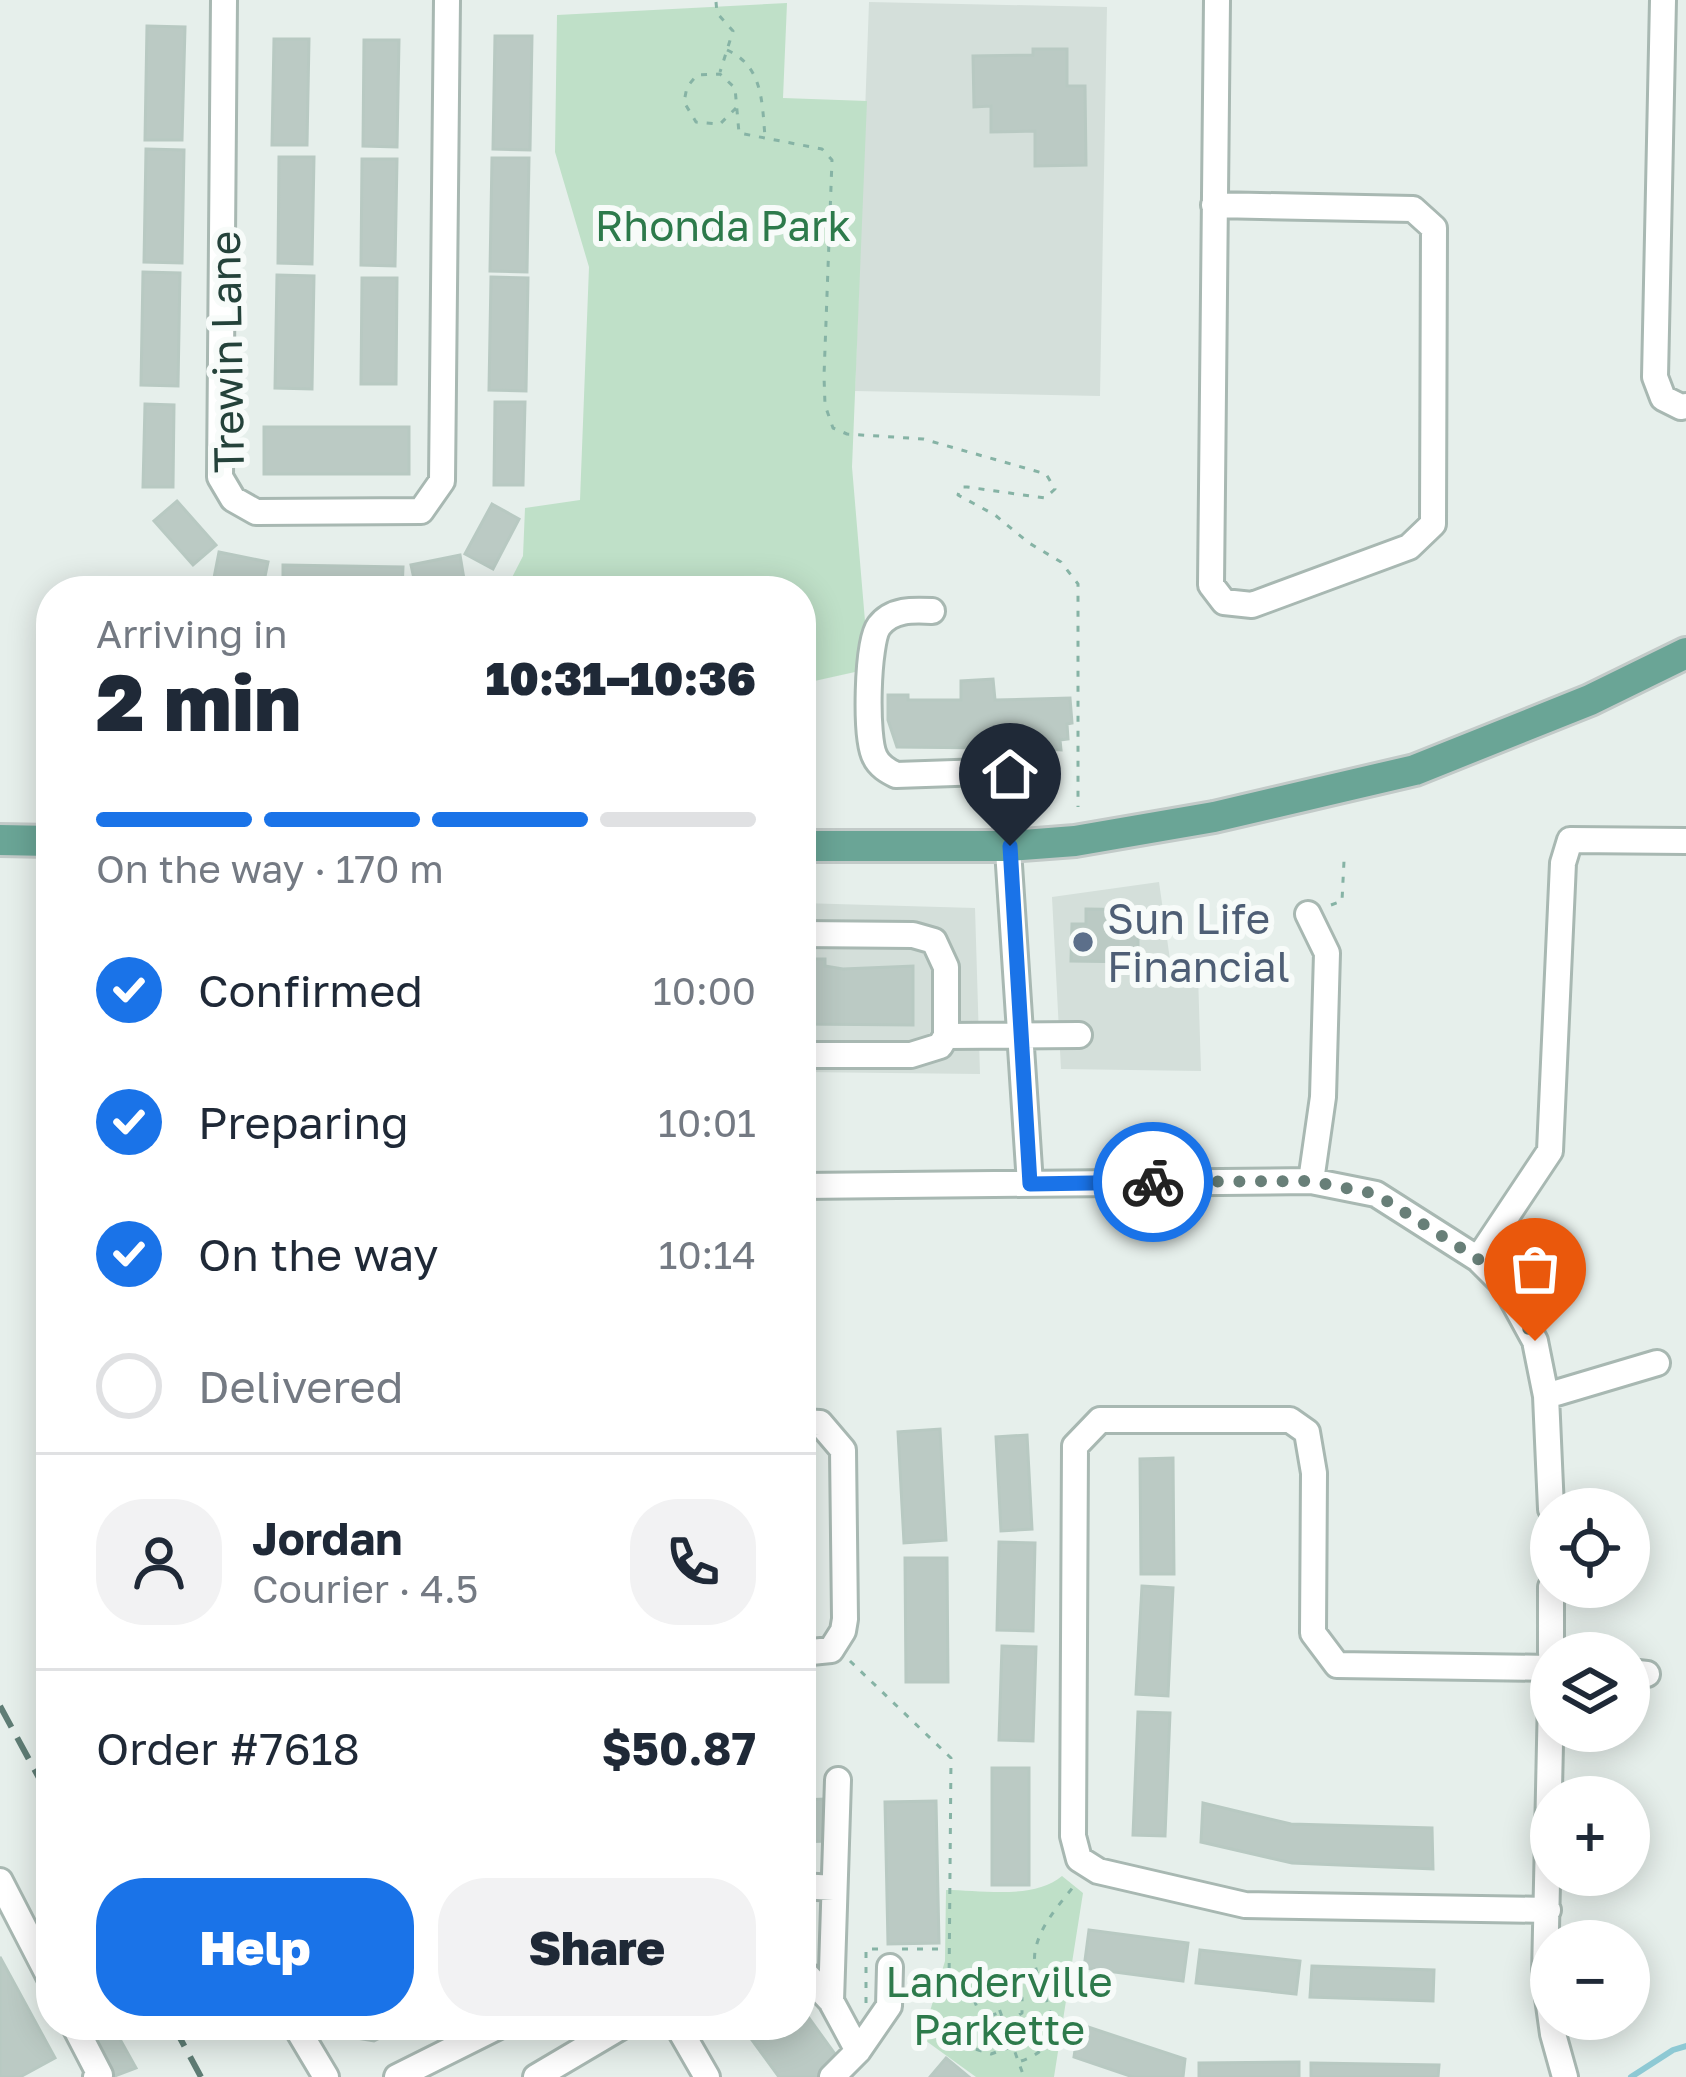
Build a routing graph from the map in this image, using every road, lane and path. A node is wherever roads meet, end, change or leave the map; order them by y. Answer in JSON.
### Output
{"nodes":[{"id":1,"x":224,"y":0,"type":"edge"},
{"id":2,"x":447,"y":0,"type":"edge"},
{"id":3,"x":1217,"y":0,"type":"edge"},
{"id":4,"x":1663,"y":0,"type":"edge"},
{"id":5,"x":716,"y":2,"type":"edge"},
{"id":6,"x":727,"y":50,"type":"junction"},
{"id":7,"x":721,"y":74,"type":"junction"},
{"id":8,"x":736,"y":108,"type":"junction"},
{"id":9,"x":765,"y":139,"type":"junction"},
{"id":10,"x":1214,"y":205,"type":"junction"},
{"id":11,"x":1686,"y":406,"type":"edge"},
{"id":12,"x":932,"y":610,"type":"dead end"},
{"id":13,"x":1686,"y":653,"type":"edge"},
{"id":14,"x":1078,"y":807,"type":"dead end"},
{"id":15,"x":0,"y":840,"type":"edge"},
{"id":16,"x":36,"y":841,"type":"edge"},
{"id":17,"x":1686,"y":841,"type":"edge"},
{"id":18,"x":816,"y":846,"type":"edge"},
{"id":19,"x":1010,"y":846,"type":"junction"},
{"id":20,"x":1344,"y":861,"type":"dead end"},
{"id":21,"x":1307,"y":914,"type":"joint"},
{"id":22,"x":816,"y":934,"type":"edge"},
{"id":23,"x":1022,"y":1034,"type":"junction"},
{"id":24,"x":946,"y":1036,"type":"junction"},
{"id":25,"x":1078,"y":1036,"type":"dead end"},
{"id":26,"x":816,"y":1055,"type":"edge"},
{"id":27,"x":1311,"y":1181,"type":"junction"},
{"id":28,"x":1030,"y":1184,"type":"junction"},
{"id":29,"x":816,"y":1186,"type":"edge"},
{"id":30,"x":1478,"y":1259,"type":"junction"},
{"id":31,"x":1658,"y":1364,"type":"dead end"},
{"id":32,"x":1546,"y":1396,"type":"junction"},
{"id":33,"x":816,"y":1423,"type":"edge"},
{"id":34,"x":1550,"y":1488,"type":"edge"},
{"id":35,"x":816,"y":1651,"type":"edge"},
{"id":36,"x":850,"y":1660,"type":"dead end"},
{"id":37,"x":1530,"y":1668,"type":"edge"},
{"id":38,"x":1550,"y":1752,"type":"edge"},
{"id":39,"x":838,"y":1780,"type":"dead end"},
{"id":40,"x":0,"y":1881,"type":"edge"},
{"id":41,"x":1074,"y":1886,"type":"dead end"},
{"id":42,"x":816,"y":1887,"type":"edge"},
{"id":43,"x":834,"y":1888,"type":"junction"},
{"id":44,"x":1549,"y":1910,"type":"junction"},
{"id":45,"x":36,"y":1951,"type":"edge"},
{"id":46,"x":890,"y":1967,"type":"dead end"},
{"id":47,"x":1035,"y":1970,"type":"junction"},
{"id":48,"x":816,"y":1985,"type":"edge"},
{"id":49,"x":1007,"y":1988,"type":"junction"},
{"id":50,"x":993,"y":1992,"type":"junction"},
{"id":51,"x":974,"y":1998,"type":"junction"},
{"id":52,"x":831,"y":2001,"type":"junction"},
{"id":53,"x":1000,"y":2012,"type":"junction"},
{"id":54,"x":982,"y":2019,"type":"junction"},
{"id":55,"x":1006,"y":2024,"type":"junction"},
{"id":56,"x":82,"y":2040,"type":"edge"},
{"id":57,"x":305,"y":2040,"type":"edge"},
{"id":58,"x":471,"y":2040,"type":"edge"},
{"id":59,"x":599,"y":2040,"type":"edge"},
{"id":60,"x":685,"y":2040,"type":"edge"},
{"id":61,"x":1013,"y":2047,"type":"junction"},
{"id":62,"x":858,"y":2051,"type":"junction"},
{"id":63,"x":1019,"y":2062,"type":"junction"},
{"id":64,"x":96,"y":2077,"type":"edge"},
{"id":65,"x":326,"y":2077,"type":"edge"},
{"id":66,"x":398,"y":2077,"type":"edge"},
{"id":67,"x":536,"y":2077,"type":"edge"},
{"id":68,"x":707,"y":2077,"type":"edge"},
{"id":69,"x":832,"y":2077,"type":"edge"},
{"id":70,"x":1024,"y":2077,"type":"edge"},
{"id":71,"x":1565,"y":2077,"type":"edge"}],
"edges":[{"from":1,"to":2,"type":"street","name":"Trewin Lane"},
{"from":3,"to":10,"type":"street"},
{"from":4,"to":11,"type":"street"},
{"from":5,"to":6,"type":"path"},
{"from":6,"to":7,"type":"path"},
{"from":6,"to":9,"type":"path"},
{"from":7,"to":8,"type":"path"},
{"from":7,"to":8,"type":"path"},
{"from":8,"to":9,"type":"path"},
{"from":9,"to":14,"type":"path"},
{"from":10,"to":10,"type":"street"},
{"from":12,"to":19,"type":"street"},
{"from":13,"to":19,"type":"main road"},
{"from":15,"to":16,"type":"main road"},
{"from":17,"to":30,"type":"street"},
{"from":18,"to":19,"type":"main road"},
{"from":19,"to":23,"type":"street"},
{"from":20,"to":21,"type":"path"},
{"from":21,"to":27,"type":"street"},
{"from":22,"to":24,"type":"street"},
{"from":23,"to":24,"type":"street"},
{"from":23,"to":25,"type":"street"},
{"from":23,"to":28,"type":"street"},
{"from":24,"to":26,"type":"street"},
{"from":27,"to":28,"type":"street"},
{"from":27,"to":30,"type":"street"},
{"from":28,"to":29,"type":"street"},
{"from":30,"to":32,"type":"street"},
{"from":31,"to":32,"type":"street"},
{"from":32,"to":34,"type":"street"},
{"from":33,"to":35,"type":"street"},
{"from":36,"to":51,"type":"path"},
{"from":37,"to":44,"type":"street"},
{"from":38,"to":44,"type":"street"},
{"from":39,"to":43,"type":"street"},
{"from":40,"to":45,"type":"street"},
{"from":41,"to":47,"type":"path"},
{"from":42,"to":43,"type":"street"},
{"from":43,"to":52,"type":"street"},
{"from":44,"to":71,"type":"street"},
{"from":46,"to":62,"type":"street"},
{"from":47,"to":49,"type":"path"},
{"from":47,"to":63,"type":"path"},
{"from":48,"to":52,"type":"street"},
{"from":49,"to":50,"type":"path"},
{"from":49,"to":55,"type":"path"},
{"from":50,"to":51,"type":"path"},
{"from":50,"to":53,"type":"path"},
{"from":51,"to":54,"type":"path"},
{"from":52,"to":62,"type":"street"},
{"from":53,"to":54,"type":"path"},
{"from":53,"to":55,"type":"path"},
{"from":54,"to":61,"type":"path"},
{"from":55,"to":61,"type":"path"},
{"from":56,"to":64,"type":"street"},
{"from":57,"to":65,"type":"street"},
{"from":58,"to":66,"type":"street"},
{"from":59,"to":67,"type":"street"},
{"from":60,"to":68,"type":"street"},
{"from":61,"to":63,"type":"path"},
{"from":62,"to":69,"type":"street"},
{"from":63,"to":70,"type":"path"}]}
